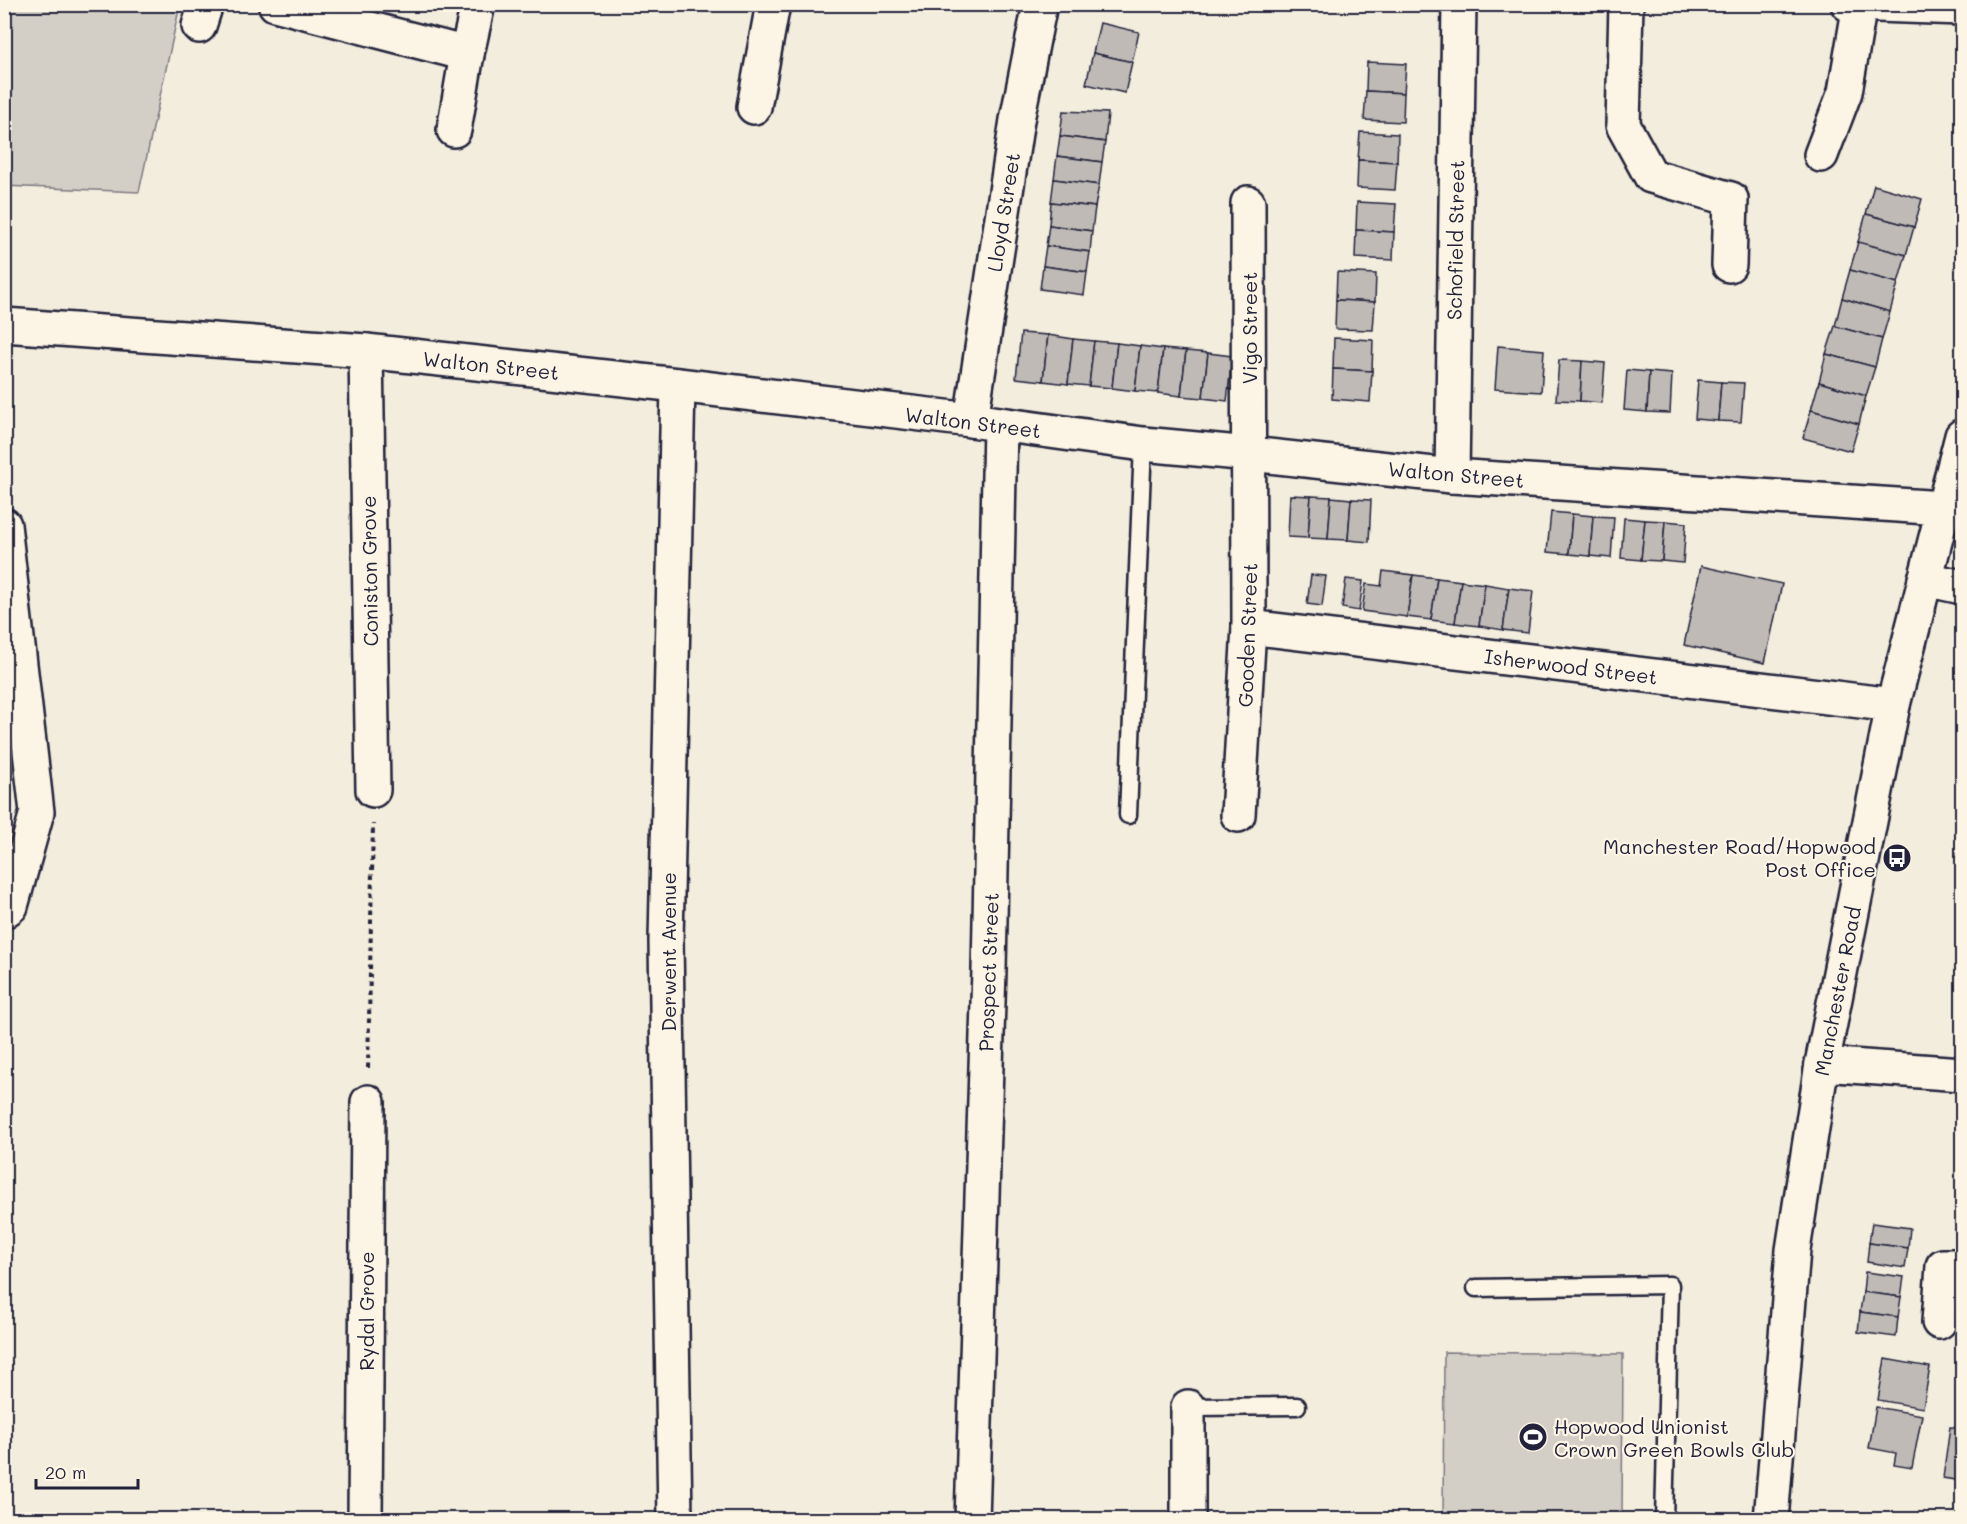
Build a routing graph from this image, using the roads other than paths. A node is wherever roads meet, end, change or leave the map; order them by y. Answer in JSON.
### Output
{"nodes":[{"id":1,"x":275,"y":4,"type":"edge"},
{"id":2,"x":478,"y":4,"type":"edge"},
{"id":3,"x":773,"y":4,"type":"edge"},
{"id":4,"x":1040,"y":4,"type":"edge"},
{"id":5,"x":1459,"y":4,"type":"edge"},
{"id":6,"x":1626,"y":4,"type":"edge"},
{"id":7,"x":1856,"y":5,"type":"edge"},
{"id":8,"x":1925,"y":6,"type":"edge"},
{"id":9,"x":1962,"y":8,"type":"edge"},
{"id":10,"x":467,"y":54,"type":"junction"},
{"id":11,"x":754,"y":107,"type":"dead end"},
{"id":12,"x":454,"y":130,"type":"dead end"},
{"id":13,"x":1821,"y":155,"type":"dead end"},
{"id":14,"x":1248,"y":203,"type":"dead end"},
{"id":15,"x":1730,"y":265,"type":"dead end"},
{"id":16,"x":4,"y":325,"type":"edge"},
{"id":17,"x":366,"y":351,"type":"junction"},
{"id":18,"x":678,"y":386,"type":"junction"},
{"id":19,"x":986,"y":423,"type":"junction"},
{"id":20,"x":1962,"y":436,"type":"edge"},
{"id":21,"x":1143,"y":444,"type":"junction"},
{"id":22,"x":1250,"y":454,"type":"junction"},
{"id":23,"x":1452,"y":476,"type":"junction"},
{"id":24,"x":1943,"y":508,"type":"junction"},
{"id":25,"x":4,"y":525,"type":"edge"},
{"id":26,"x":1925,"y":579,"type":"junction"},
{"id":27,"x":1962,"y":587,"type":"edge"},
{"id":28,"x":1249,"y":627,"type":"junction"},
{"id":29,"x":1893,"y":705,"type":"junction"},
{"id":30,"x":373,"y":790,"type":"road end"},
{"id":31,"x":1128,"y":815,"type":"dead end"},
{"id":32,"x":1238,"y":815,"type":"dead end"},
{"id":33,"x":4,"y":911,"type":"edge"},
{"id":34,"x":1822,"y":1064,"type":"junction"},
{"id":35,"x":1962,"y":1074,"type":"edge"},
{"id":36,"x":368,"y":1102,"type":"road end"},
{"id":37,"x":1962,"y":1266,"type":"edge"},
{"id":38,"x":1476,"y":1288,"type":"dead end"},
{"id":39,"x":1939,"y":1322,"type":"dead end"},
{"id":40,"x":1298,"y":1406,"type":"dead end"},
{"id":41,"x":1188,"y":1407,"type":"joint"},
{"id":42,"x":365,"y":1520,"type":"edge"},
{"id":43,"x":675,"y":1520,"type":"edge"},
{"id":44,"x":972,"y":1520,"type":"edge"},
{"id":45,"x":1188,"y":1520,"type":"edge"},
{"id":46,"x":1664,"y":1520,"type":"edge"},
{"id":47,"x":1771,"y":1520,"type":"edge"}],
"edges":[{"from":1,"to":10,"type":"street"},
{"from":2,"to":10,"type":"street"},
{"from":3,"to":11,"type":"street"},
{"from":4,"to":19,"type":"street","name":"Lloyd Street"},
{"from":5,"to":23,"type":"street","name":"Schofield Street"},
{"from":6,"to":15,"type":"street"},
{"from":7,"to":8,"type":"street"},
{"from":7,"to":13,"type":"street"},
{"from":8,"to":9,"type":"street"},
{"from":10,"to":12,"type":"street"},
{"from":14,"to":22,"type":"street","name":"Vigo Street"},
{"from":16,"to":17,"type":"street","name":"Walton Street"},
{"from":17,"to":18,"type":"street","name":"Walton Street"},
{"from":17,"to":30,"type":"street","name":"Coniston Grove"},
{"from":18,"to":19,"type":"street","name":"Walton Street"},
{"from":18,"to":43,"type":"street","name":"Derwent Avenue"},
{"from":19,"to":21,"type":"street","name":"Walton Street"},
{"from":19,"to":44,"type":"street","name":"Prospect Street"},
{"from":20,"to":24,"type":"street","name":"Manchester Road"},
{"from":21,"to":22,"type":"street","name":"Walton Street"},
{"from":21,"to":31,"type":"lane"},
{"from":22,"to":23,"type":"street","name":"Walton Street"},
{"from":22,"to":28,"type":"street","name":"Gooden Street"},
{"from":23,"to":24,"type":"street","name":"Walton Street"},
{"from":24,"to":26,"type":"street","name":"Manchester Road"},
{"from":25,"to":33,"type":"street"},
{"from":26,"to":27,"type":"street"},
{"from":26,"to":29,"type":"street","name":"Manchester Road"},
{"from":28,"to":29,"type":"street","name":"Isherwood Street"},
{"from":28,"to":32,"type":"street","name":"Gooden Street"},
{"from":29,"to":34,"type":"street","name":"Manchester Road"},
{"from":34,"to":35,"type":"street"},
{"from":34,"to":47,"type":"street","name":"Manchester Road"},
{"from":36,"to":42,"type":"street","name":"Rydal Grove"},
{"from":37,"to":39,"type":"street"},
{"from":38,"to":46,"type":"lane"},
{"from":40,"to":41,"type":"lane"},
{"from":41,"to":45,"type":"street"}]}
